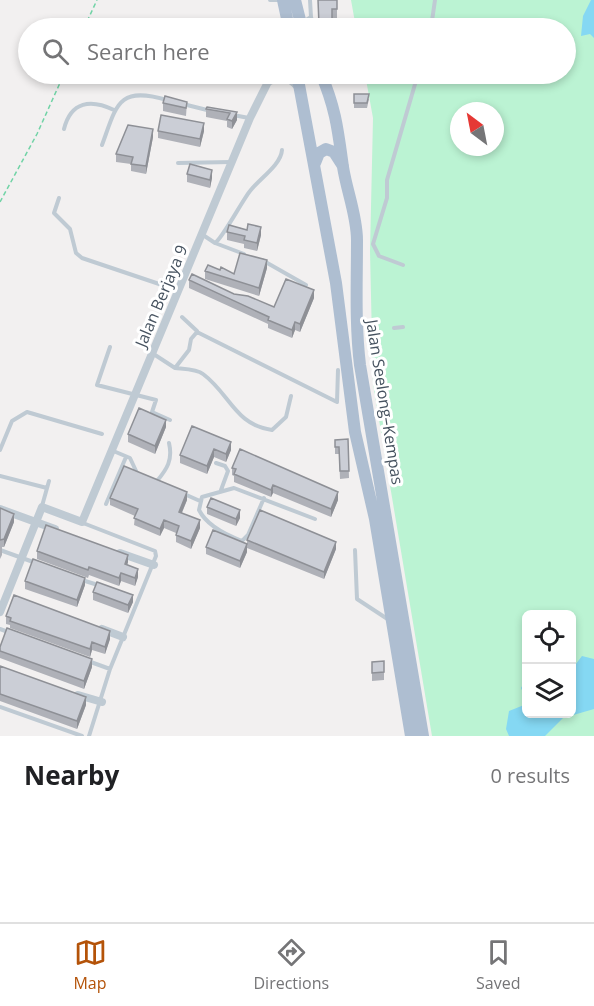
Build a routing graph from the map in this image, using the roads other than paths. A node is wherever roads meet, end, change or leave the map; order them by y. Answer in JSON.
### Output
{"nodes":[{"id":1,"x":270,"y":0,"type":"edge"},
{"id":2,"x":281,"y":0,"type":"edge"},
{"id":3,"x":295,"y":0,"type":"edge"},
{"id":4,"x":310,"y":0,"type":"edge"},
{"id":5,"x":435,"y":0,"type":"edge"},
{"id":6,"x":286,"y":13,"type":"junction"},
{"id":7,"x":285,"y":18,"type":"edge"},
{"id":8,"x":292,"y":18,"type":"edge"},
{"id":9,"x":299,"y":18,"type":"edge"},
{"id":10,"x":304,"y":18,"type":"edge"},
{"id":11,"x":432,"y":18,"type":"edge"},
{"id":12,"x":266,"y":84,"type":"edge"},
{"id":13,"x":294,"y":84,"type":"edge"},
{"id":14,"x":299,"y":84,"type":"edge"},
{"id":15,"x":325,"y":84,"type":"edge"},
{"id":16,"x":415,"y":84,"type":"edge"},
{"id":17,"x":300,"y":91,"type":"junction"},
{"id":18,"x":169,"y":100,"type":"edge"},
{"id":19,"x":178,"y":103,"type":"edge"},
{"id":20,"x":114,"y":110,"type":"junction"},
{"id":21,"x":219,"y":112,"type":"edge"},
{"id":22,"x":229,"y":114,"type":"edge"},
{"id":23,"x":250,"y":118,"type":"junction"},
{"id":24,"x":64,"y":129,"type":"dead end"},
{"id":25,"x":102,"y":145,"type":"dead end"},
{"id":26,"x":282,"y":150,"type":"dead end"},
{"id":27,"x":232,"y":162,"type":"junction"},
{"id":28,"x":178,"y":163,"type":"dead end"},
{"id":29,"x":315,"y":163,"type":"junction"},
{"id":30,"x":343,"y":166,"type":"junction"},
{"id":31,"x":59,"y":198,"type":"dead end"},
{"id":32,"x":202,"y":234,"type":"junction"},
{"id":33,"x":216,"y":243,"type":"junction"},
{"id":34,"x":403,"y":265,"type":"dead end"},
{"id":35,"x":185,"y":274,"type":"junction"},
{"id":36,"x":195,"y":278,"type":"edge"},
{"id":37,"x":306,"y":285,"type":"edge"},
{"id":38,"x":178,"y":290,"type":"junction"},
{"id":39,"x":182,"y":317,"type":"dead end"},
{"id":40,"x":403,"y":327,"type":"dead end"},
{"id":41,"x":394,"y":328,"type":"dead end"},
{"id":42,"x":197,"y":332,"type":"junction"},
{"id":43,"x":110,"y":347,"type":"dead end"},
{"id":44,"x":152,"y":352,"type":"junction"},
{"id":45,"x":175,"y":368,"type":"junction"},
{"id":46,"x":338,"y":370,"type":"dead end"},
{"id":47,"x":133,"y":393,"type":"junction"},
{"id":48,"x":291,"y":396,"type":"dead end"},
{"id":49,"x":170,"y":420,"type":"dead end"},
{"id":50,"x":102,"y":434,"type":"dead end"},
{"id":51,"x":169,"y":443,"type":"dead end"},
{"id":52,"x":0,"y":450,"type":"edge"},
{"id":53,"x":111,"y":450,"type":"junction"},
{"id":54,"x":126,"y":457,"type":"junction"},
{"id":55,"x":216,"y":463,"type":"dead end"},
{"id":56,"x":0,"y":476,"type":"edge"},
{"id":57,"x":49,"y":481,"type":"dead end"},
{"id":58,"x":157,"y":481,"type":"junction"},
{"id":59,"x":167,"y":486,"type":"edge"},
{"id":60,"x":47,"y":488,"type":"junction"},
{"id":61,"x":221,"y":490,"type":"junction"},
{"id":62,"x":178,"y":491,"type":"edge"},
{"id":63,"x":264,"y":498,"type":"junction"},
{"id":64,"x":200,"y":501,"type":"junction"},
{"id":65,"x":106,"y":504,"type":"dead end"},
{"id":66,"x":42,"y":507,"type":"junction"},
{"id":67,"x":0,"y":508,"type":"edge"},
{"id":68,"x":315,"y":519,"type":"dead end"},
{"id":69,"x":82,"y":522,"type":"junction"},
{"id":70,"x":36,"y":523,"type":"junction"},
{"id":71,"x":68,"y":534,"type":"edge"},
{"id":72,"x":0,"y":550,"type":"edge"},
{"id":73,"x":111,"y":550,"type":"edge"},
{"id":74,"x":355,"y":550,"type":"dead end"},
{"id":75,"x":22,"y":558,"type":"junction"},
{"id":76,"x":154,"y":565,"type":"junction"},
{"id":77,"x":43,"y":566,"type":"edge"},
{"id":78,"x":75,"y":577,"type":"edge"},
{"id":79,"x":107,"y":588,"type":"edge"},
{"id":80,"x":4,"y":592,"type":"edge"},
{"id":81,"x":128,"y":596,"type":"edge"},
{"id":82,"x":18,"y":598,"type":"edge"},
{"id":83,"x":138,"y":600,"type":"junction"},
{"id":84,"x":0,"y":612,"type":"edge"},
{"id":85,"x":392,"y":622,"type":"junction"},
{"id":86,"x":92,"y":625,"type":"edge"},
{"id":87,"x":0,"y":629,"type":"edge"},
{"id":88,"x":22,"y":637,"type":"edge"},
{"id":89,"x":123,"y":637,"type":"junction"},
{"id":90,"x":77,"y":657,"type":"edge"},
{"id":91,"x":110,"y":669,"type":"junction"},
{"id":92,"x":68,"y":691,"type":"edge"},
{"id":93,"x":102,"y":702,"type":"junction"},
{"id":94,"x":0,"y":707,"type":"edge"},
{"id":95,"x":82,"y":736,"type":"edge"},
{"id":96,"x":89,"y":736,"type":"edge"},
{"id":97,"x":411,"y":736,"type":"edge"},
{"id":98,"x":423,"y":736,"type":"edge"}],
"edges":[{"from":1,"to":2,"type":"lane"},
{"from":2,"to":6,"type":"main road"},
{"from":3,"to":9,"type":"main road"},
{"from":4,"to":10,"type":"lane"},
{"from":5,"to":11,"type":"lane"},
{"from":6,"to":7,"type":"street"},
{"from":6,"to":8,"type":"main road"},
{"from":12,"to":23,"type":"street","name":"Jalan Berjaya 9"},
{"from":13,"to":17,"type":"street","name":"Jalan Berjaya 9"},
{"from":14,"to":17,"type":"main road","name":"Jalan Seelong–Kempas"},
{"from":15,"to":30,"type":"main road","name":"Jalan Seelong–Kempas"},
{"from":16,"to":34,"type":"lane"},
{"from":17,"to":29,"type":"main road","name":"Jalan Seelong–Kempas"},
{"from":18,"to":20,"type":"lane"},
{"from":19,"to":21,"type":"lane"},
{"from":20,"to":24,"type":"lane"},
{"from":20,"to":25,"type":"lane"},
{"from":22,"to":23,"type":"lane"},
{"from":23,"to":27,"type":"street","name":"Jalan Berjaya 9"},
{"from":26,"to":33,"type":"lane"},
{"from":27,"to":28,"type":"lane"},
{"from":27,"to":32,"type":"street","name":"Jalan Berjaya 9"},
{"from":29,"to":30,"type":"main road"},
{"from":29,"to":85,"type":"main road","name":"Jalan Seelong–Kempas"},
{"from":30,"to":98,"type":"main road","name":"Jalan Seelong–Kempas"},
{"from":31,"to":38,"type":"lane"},
{"from":32,"to":33,"type":"lane"},
{"from":32,"to":35,"type":"street","name":"Jalan Berjaya 9"},
{"from":33,"to":37,"type":"lane"},
{"from":35,"to":36,"type":"lane"},
{"from":35,"to":38,"type":"street","name":"Jalan Berjaya 9"},
{"from":38,"to":44,"type":"street","name":"Jalan Berjaya 9"},
{"from":39,"to":42,"type":"lane"},
{"from":40,"to":41,"type":"lane"},
{"from":42,"to":45,"type":"lane"},
{"from":42,"to":46,"type":"lane"},
{"from":43,"to":47,"type":"lane"},
{"from":44,"to":45,"type":"lane"},
{"from":44,"to":47,"type":"street","name":"Jalan Berjaya 9"},
{"from":45,"to":48,"type":"lane"},
{"from":47,"to":49,"type":"lane"},
{"from":47,"to":53,"type":"street","name":"Jalan Berjaya 9"},
{"from":50,"to":52,"type":"lane"},
{"from":51,"to":58,"type":"lane"},
{"from":53,"to":54,"type":"lane"},
{"from":53,"to":69,"type":"street","name":"Jalan Berjaya 9"},
{"from":54,"to":58,"type":"lane"},
{"from":54,"to":65,"type":"lane"},
{"from":55,"to":61,"type":"lane"},
{"from":56,"to":60,"type":"lane"},
{"from":57,"to":60,"type":"lane"},
{"from":58,"to":59,"type":"lane"},
{"from":60,"to":66,"type":"lane"},
{"from":61,"to":63,"type":"lane"},
{"from":61,"to":64,"type":"lane"},
{"from":62,"to":64,"type":"lane"},
{"from":63,"to":64,"type":"lane"},
{"from":63,"to":68,"type":"lane"},
{"from":66,"to":69,"type":"street"},
{"from":66,"to":70,"type":"street"},
{"from":67,"to":70,"type":"street"},
{"from":69,"to":76,"type":"lane"},
{"from":70,"to":71,"type":"street"},
{"from":70,"to":75,"type":"street"},
{"from":72,"to":75,"type":"lane"},
{"from":73,"to":76,"type":"street"},
{"from":74,"to":85,"type":"lane"},
{"from":75,"to":77,"type":"lane"},
{"from":75,"to":80,"type":"street"},
{"from":76,"to":83,"type":"lane"},
{"from":78,"to":79,"type":"lane"},
{"from":80,"to":82,"type":"street"},
{"from":80,"to":84,"type":"street"},
{"from":81,"to":83,"type":"lane"},
{"from":83,"to":89,"type":"lane"},
{"from":85,"to":97,"type":"main road","name":"Jalan Seelong–Kempas"},
{"from":86,"to":89,"type":"street"},
{"from":87,"to":88,"type":"lane"},
{"from":89,"to":91,"type":"lane"},
{"from":90,"to":91,"type":"lane"},
{"from":91,"to":93,"type":"lane"},
{"from":92,"to":93,"type":"street"},
{"from":93,"to":96,"type":"lane"},
{"from":94,"to":95,"type":"lane"}]}
